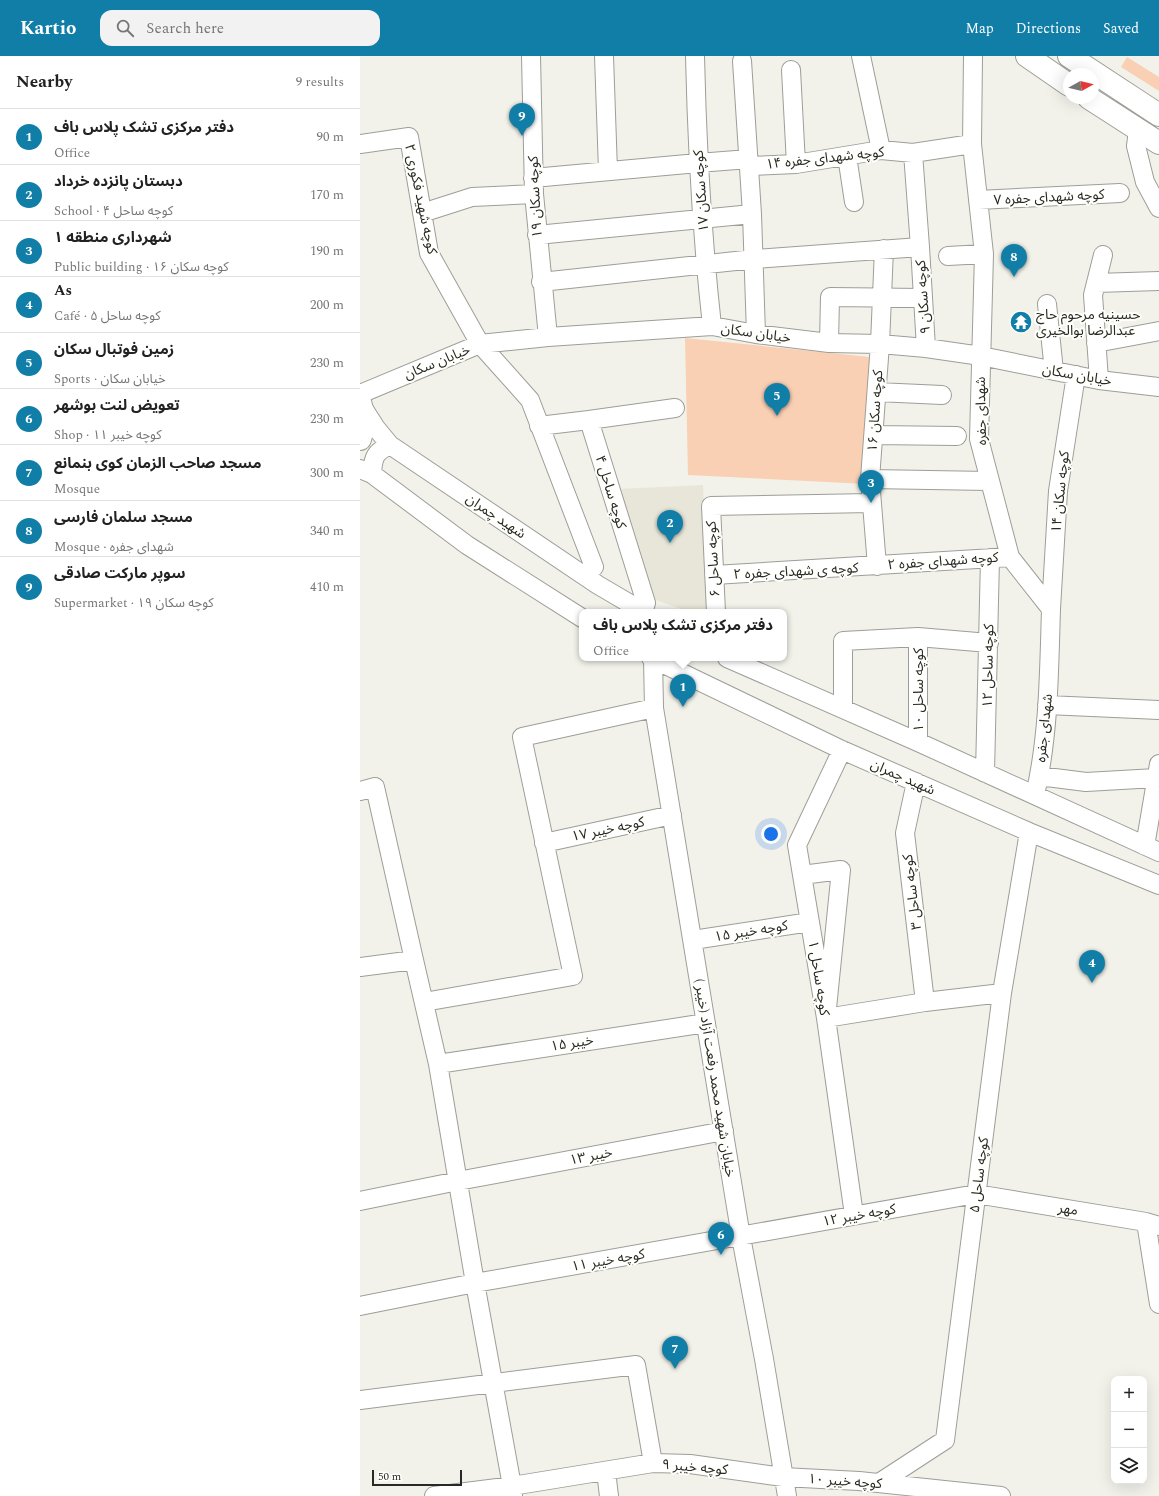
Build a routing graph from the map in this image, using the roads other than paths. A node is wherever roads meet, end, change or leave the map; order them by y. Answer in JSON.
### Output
{"nodes":[{"id":1,"x":531,"y":56,"type":"edge"},
{"id":2,"x":604,"y":56,"type":"edge"},
{"id":3,"x":695,"y":56,"type":"edge"},
{"id":4,"x":861,"y":56,"type":"edge"},
{"id":5,"x":973,"y":56,"type":"edge"},
{"id":6,"x":1027,"y":56,"type":"edge"},
{"id":7,"x":1069,"y":56,"type":"edge"},
{"id":8,"x":742,"y":61,"type":"dead end"},
{"id":9,"x":791,"y":70,"type":"dead end"},
{"id":10,"x":1063,"y":81,"type":"edge"},
{"id":11,"x":1098,"y":104,"type":"edge"},
{"id":12,"x":1159,"y":115,"type":"edge"},
{"id":13,"x":1138,"y":130,"type":"junction"},
{"id":14,"x":1159,"y":143,"type":"edge"},
{"id":15,"x":360,"y":144,"type":"edge"},
{"id":16,"x":972,"y":144,"type":"junction"},
{"id":17,"x":881,"y":150,"type":"junction"},
{"id":18,"x":913,"y":153,"type":"junction"},
{"id":19,"x":847,"y":156,"type":"junction"},
{"id":20,"x":749,"y":162,"type":"junction"},
{"id":21,"x":698,"y":163,"type":"junction"},
{"id":22,"x":796,"y":164,"type":"junction"},
{"id":23,"x":608,"y":171,"type":"junction"},
{"id":24,"x":534,"y":186,"type":"junction"},
{"id":25,"x":1120,"y":193,"type":"dead end"},
{"id":26,"x":978,"y":200,"type":"junction"},
{"id":27,"x":854,"y":202,"type":"dead end"},
{"id":28,"x":1159,"y":208,"type":"edge"},
{"id":29,"x":422,"y":213,"type":"junction"},
{"id":30,"x":752,"y":214,"type":"junction"},
{"id":31,"x":702,"y":219,"type":"junction"},
{"id":32,"x":537,"y":235,"type":"junction"},
{"id":33,"x":920,"y":247,"type":"junction"},
{"id":34,"x":884,"y":249,"type":"junction"},
{"id":35,"x":984,"y":254,"type":"junction"},
{"id":36,"x":1103,"y":255,"type":"dead end"},
{"id":37,"x":948,"y":256,"type":"dead end"},
{"id":38,"x":754,"y":259,"type":"junction"},
{"id":39,"x":705,"y":264,"type":"junction"},
{"id":40,"x":1159,"y":281,"type":"edge"},
{"id":41,"x":541,"y":282,"type":"junction"},
{"id":42,"x":1096,"y":283,"type":"junction"},
{"id":43,"x":882,"y":298,"type":"junction"},
{"id":44,"x":924,"y":298,"type":"junction"},
{"id":45,"x":1047,"y":304,"type":"dead end"},
{"id":46,"x":712,"y":326,"type":"junction"},
{"id":47,"x":1159,"y":332,"type":"edge"},
{"id":48,"x":756,"y":334,"type":"junction"},
{"id":49,"x":548,"y":337,"type":"junction"},
{"id":50,"x":1096,"y":342,"type":"junction"},
{"id":51,"x":829,"y":343,"type":"junction"},
{"id":52,"x":480,"y":344,"type":"junction"},
{"id":53,"x":880,"y":344,"type":"junction"},
{"id":54,"x":926,"y":348,"type":"junction"},
{"id":55,"x":980,"y":356,"type":"junction"},
{"id":56,"x":1054,"y":371,"type":"junction"},
{"id":57,"x":1076,"y":375,"type":"junction"},
{"id":58,"x":1099,"y":380,"type":"junction"},
{"id":59,"x":1159,"y":387,"type":"edge"},
{"id":60,"x":877,"y":392,"type":"junction"},
{"id":61,"x":942,"y":395,"type":"dead end"},
{"id":62,"x":361,"y":400,"type":"edge"},
{"id":63,"x":675,"y":408,"type":"dead end"},
{"id":64,"x":588,"y":420,"type":"junction"},
{"id":65,"x":540,"y":426,"type":"junction"},
{"id":66,"x":874,"y":435,"type":"junction"},
{"id":67,"x":957,"y":436,"type":"dead end"},
{"id":68,"x":360,"y":439,"type":"edge"},
{"id":69,"x":390,"y":445,"type":"junction"},
{"id":70,"x":366,"y":471,"type":"edge"},
{"id":71,"x":870,"y":479,"type":"junction"},
{"id":72,"x":989,"y":481,"type":"junction"},
{"id":73,"x":871,"y":503,"type":"junction"},
{"id":74,"x":1010,"y":557,"type":"junction"},
{"id":75,"x":990,"y":558,"type":"junction"},
{"id":76,"x":877,"y":566,"type":"junction"},
{"id":77,"x":594,"y":567,"type":"dead end"},
{"id":78,"x":714,"y":575,"type":"junction"},
{"id":79,"x":638,"y":609,"type":"edge"},
{"id":80,"x":644,"y":609,"type":"edge"},
{"id":81,"x":716,"y":609,"type":"edge"},
{"id":82,"x":1051,"y":609,"type":"junction"},
{"id":83,"x":579,"y":616,"type":"edge"},
{"id":84,"x":918,"y":637,"type":"junction"},
{"id":85,"x":989,"y":643,"type":"junction"},
{"id":86,"x":652,"y":661,"type":"edge"},
{"id":87,"x":658,"y":661,"type":"edge"},
{"id":88,"x":734,"y":661,"type":"edge"},
{"id":89,"x":1047,"y":705,"type":"junction"},
{"id":90,"x":654,"y":708,"type":"junction"},
{"id":91,"x":843,"y":710,"type":"junction"},
{"id":92,"x":1159,"y":710,"type":"edge"},
{"id":93,"x":918,"y":742,"type":"junction"},
{"id":94,"x":842,"y":750,"type":"junction"},
{"id":95,"x":1157,"y":771,"type":"edge"},
{"id":96,"x":985,"y":773,"type":"junction"},
{"id":97,"x":1039,"y":776,"type":"junction"},
{"id":98,"x":916,"y":782,"type":"junction"},
{"id":99,"x":360,"y":791,"type":"edge"},
{"id":100,"x":1034,"y":795,"type":"junction"},
{"id":101,"x":672,"y":815,"type":"junction"},
{"id":102,"x":1029,"y":832,"type":"junction"},
{"id":103,"x":544,"y":843,"type":"junction"},
{"id":104,"x":1152,"y":849,"type":"edge"},
{"id":105,"x":802,"y":875,"type":"junction"},
{"id":106,"x":1159,"y":885,"type":"edge"},
{"id":107,"x":810,"y":922,"type":"junction"},
{"id":108,"x":692,"y":940,"type":"junction"},
{"id":109,"x":414,"y":960,"type":"junction"},
{"id":110,"x":360,"y":967,"type":"edge"},
{"id":111,"x":1002,"y":993,"type":"junction"},
{"id":112,"x":424,"y":1002,"type":"junction"},
{"id":113,"x":925,"y":1002,"type":"junction"},
{"id":114,"x":826,"y":1018,"type":"junction"},
{"id":115,"x":706,"y":1023,"type":"junction"},
{"id":116,"x":438,"y":1064,"type":"junction"},
{"id":117,"x":724,"y":1132,"type":"junction"},
{"id":118,"x":458,"y":1181,"type":"junction"},
{"id":119,"x":976,"y":1194,"type":"junction"},
{"id":120,"x":360,"y":1201,"type":"edge"},
{"id":121,"x":854,"y":1215,"type":"junction"},
{"id":122,"x":1153,"y":1224,"type":"edge"},
{"id":123,"x":742,"y":1237,"type":"junction"},
{"id":124,"x":475,"y":1283,"type":"junction"},
{"id":125,"x":1159,"y":1304,"type":"edge"},
{"id":126,"x":360,"y":1306,"type":"edge"},
{"id":127,"x":494,"y":1383,"type":"junction"},
{"id":128,"x":360,"y":1400,"type":"edge"},
{"id":129,"x":653,"y":1464,"type":"junction"},
{"id":130,"x":606,"y":1471,"type":"junction"},
{"id":131,"x":783,"y":1477,"type":"junction"},
{"id":132,"x":879,"y":1483,"type":"junction"},
{"id":133,"x":860,"y":1489,"type":"edge"},
{"id":134,"x":512,"y":1491,"type":"edge"},
{"id":135,"x":973,"y":1495,"type":"edge"},
{"id":136,"x":434,"y":1496,"type":"edge"},
{"id":137,"x":609,"y":1496,"type":"edge"},
{"id":138,"x":786,"y":1496,"type":"edge"},
{"id":139,"x":1001,"y":1496,"type":"edge"}],
"edges":[{"from":1,"to":24,"type":"street","name":"کوچه سکان ۱۹"},
{"from":2,"to":23,"type":"street"},
{"from":3,"to":21,"type":"street","name":"کوچه سکان ۱۷"},
{"from":4,"to":17,"type":"street"},
{"from":5,"to":16,"type":"street","name":"شهدای جفره"},
{"from":6,"to":10,"type":"main road"},
{"from":7,"to":12,"type":"main road"},
{"from":8,"to":20,"type":"street"},
{"from":9,"to":22,"type":"street"},
{"from":11,"to":13,"type":"main road"},
{"from":13,"to":14,"type":"main road"},
{"from":13,"to":28,"type":"street"},
{"from":15,"to":29,"type":"street","name":"کوچه شهید فکوری ۲"},
{"from":16,"to":18,"type":"street","name":"کوچه شهدای جفره ۱۴"},
{"from":16,"to":26,"type":"street","name":"شهدای جفره"},
{"from":17,"to":18,"type":"street","name":"کوچه شهدای جفره ۱۴"},
{"from":17,"to":19,"type":"street","name":"کوچه شهدای جفره ۱۴"},
{"from":18,"to":33,"type":"street","name":"کوچه سکان ۹"},
{"from":19,"to":22,"type":"street","name":"کوچه شهدای جفره ۱۴"},
{"from":19,"to":27,"type":"street"},
{"from":20,"to":21,"type":"street","name":"کوچه شهدای جفره ۱۴"},
{"from":20,"to":22,"type":"street","name":"کوچه شهدای جفره ۱۴"},
{"from":20,"to":30,"type":"street"},
{"from":21,"to":23,"type":"street","name":"کوچه شهدای جفره ۱۴"},
{"from":21,"to":31,"type":"street","name":"کوچه سکان ۱۷"},
{"from":23,"to":24,"type":"street","name":"کوچه شهدای جفره ۱۴"},
{"from":24,"to":29,"type":"street","name":"کوچه شهدای جفره ۱۴"},
{"from":24,"to":32,"type":"street","name":"کوچه سکان ۱۹"},
{"from":25,"to":26,"type":"street","name":"کوچه شهدای جفره ۷"},
{"from":26,"to":35,"type":"street","name":"شهدای جفره"},
{"from":29,"to":52,"type":"street","name":"کوچه شهید فکوری ۲"},
{"from":30,"to":31,"type":"street"},
{"from":30,"to":38,"type":"street"},
{"from":31,"to":32,"type":"street"},
{"from":31,"to":39,"type":"street","name":"کوچه سکان ۱۷"},
{"from":32,"to":41,"type":"street","name":"کوچه سکان ۱۹"},
{"from":33,"to":34,"type":"street"},
{"from":33,"to":44,"type":"street","name":"کوچه سکان ۹"},
{"from":34,"to":38,"type":"street"},
{"from":34,"to":43,"type":"street","name":"کوچه سکان ۱۶"},
{"from":35,"to":37,"type":"street"},
{"from":35,"to":55,"type":"street","name":"شهدای جفره"},
{"from":36,"to":42,"type":"street"},
{"from":38,"to":39,"type":"street"},
{"from":38,"to":48,"type":"street"},
{"from":39,"to":41,"type":"street"},
{"from":39,"to":46,"type":"street","name":"کوچه سکان ۱۷"},
{"from":40,"to":42,"type":"street"},
{"from":41,"to":49,"type":"street","name":"کوچه سکان ۱۹"},
{"from":42,"to":50,"type":"street"},
{"from":43,"to":44,"type":"street"},
{"from":43,"to":51,"type":"street"},
{"from":43,"to":53,"type":"street","name":"کوچه سکان ۱۶"},
{"from":44,"to":54,"type":"street","name":"کوچه سکان ۹"},
{"from":45,"to":56,"type":"street"},
{"from":46,"to":48,"type":"street","name":"خیابان سکان"},
{"from":46,"to":49,"type":"street","name":"خیابان سکان"},
{"from":47,"to":50,"type":"street"},
{"from":48,"to":51,"type":"street","name":"خیابان سکان"},
{"from":49,"to":52,"type":"street","name":"خیابان سکان"},
{"from":50,"to":58,"type":"street"},
{"from":51,"to":53,"type":"street","name":"خیابان سکان"},
{"from":52,"to":62,"type":"street","name":"خیابان سکان"},
{"from":52,"to":65,"type":"street","name":"کوچه شهید فکوری ۲"},
{"from":53,"to":54,"type":"street","name":"خیابان سکان"},
{"from":53,"to":60,"type":"street","name":"کوچه سکان ۱۶"},
{"from":54,"to":55,"type":"street","name":"خیابان سکان"},
{"from":55,"to":56,"type":"street","name":"خیابان سکان"},
{"from":55,"to":72,"type":"street","name":"شهدای جفره"},
{"from":56,"to":57,"type":"street","name":"خیابان سکان"},
{"from":57,"to":58,"type":"street","name":"خیابان سکان"},
{"from":57,"to":82,"type":"street","name":"کوچه سکان ۱۴"},
{"from":58,"to":59,"type":"street","name":"خیابان سکان"},
{"from":60,"to":61,"type":"street"},
{"from":60,"to":66,"type":"street","name":"کوچه سکان ۱۶"},
{"from":62,"to":68,"type":"main road"},
{"from":62,"to":69,"type":"street","name":"شهید چمران"},
{"from":63,"to":64,"type":"street"},
{"from":64,"to":65,"type":"street"},
{"from":64,"to":80,"type":"street","name":"کوچه ساحل ۴"},
{"from":65,"to":77,"type":"street","name":"کوچه شهید فکوری ۲"},
{"from":66,"to":67,"type":"street"},
{"from":66,"to":71,"type":"street","name":"کوچه سکان ۱۶"},
{"from":69,"to":70,"type":"street"},
{"from":69,"to":79,"type":"street","name":"شهید چمران"},
{"from":70,"to":83,"type":"street"},
{"from":71,"to":72,"type":"street"},
{"from":71,"to":73,"type":"street","name":"کوچه سکان ۱۶"},
{"from":72,"to":74,"type":"street","name":"شهدای جفره"},
{"from":73,"to":76,"type":"street","name":"کوچه سکان ۱۶"},
{"from":73,"to":78,"type":"street","name":"کوچه ساحل ۶"},
{"from":74,"to":75,"type":"street","name":"کوچه شهدای جفره ۲"},
{"from":74,"to":82,"type":"street","name":"شهدای جفره"},
{"from":75,"to":76,"type":"street","name":"کوچه شهدای جفره ۲"},
{"from":75,"to":85,"type":"street","name":"کوچه ساحل ۱۲"},
{"from":76,"to":78,"type":"street","name":"کوچه ی شهدای جفره ۲"},
{"from":78,"to":81,"type":"street","name":"کوچه ساحل ۶"},
{"from":82,"to":89,"type":"street","name":"شهدای جفره"},
{"from":84,"to":85,"type":"street"},
{"from":84,"to":91,"type":"street"},
{"from":84,"to":93,"type":"street","name":"کوچه ساحل ۱۰"},
{"from":85,"to":96,"type":"street","name":"کوچه ساحل ۱۲"},
{"from":86,"to":90,"type":"street","name":"( خیبر) خیابان شهید محمد رفعت آزاد"},
{"from":87,"to":94,"type":"street","name":"شهید چمران"},
{"from":88,"to":91,"type":"street"},
{"from":89,"to":92,"type":"street"},
{"from":89,"to":97,"type":"street","name":"شهدای جفره"},
{"from":90,"to":101,"type":"street","name":"( خیبر) خیابان شهید محمد رفعت آزاد"},
{"from":90,"to":103,"type":"street"},
{"from":91,"to":93,"type":"street"},
{"from":93,"to":96,"type":"street"},
{"from":94,"to":98,"type":"street","name":"شهید چمران"},
{"from":94,"to":105,"type":"street","name":"کوچه ساحل ۱"},
{"from":95,"to":97,"type":"street"},
{"from":95,"to":104,"type":"street"},
{"from":96,"to":100,"type":"street"},
{"from":97,"to":100,"type":"street","name":"شهدای جفره"},
{"from":98,"to":102,"type":"street","name":"شهید چمران"},
{"from":98,"to":113,"type":"street","name":"کوچه ساحل ۳"},
{"from":99,"to":109,"type":"street"},
{"from":100,"to":104,"type":"street"},
{"from":101,"to":103,"type":"street","name":"کوچه خیبر ۱۷"},
{"from":101,"to":108,"type":"street","name":"( خیبر) خیابان شهید محمد رفعت آزاد"},
{"from":102,"to":106,"type":"street","name":"شهید چمران"},
{"from":102,"to":111,"type":"street","name":"کوچه ساحل ۵"},
{"from":103,"to":112,"type":"street"},
{"from":105,"to":107,"type":"street","name":"کوچه ساحل ۱"},
{"from":105,"to":114,"type":"street"},
{"from":107,"to":108,"type":"street","name":"کوچه خیبر ۱۵"},
{"from":107,"to":114,"type":"street","name":"کوچه ساحل ۱"},
{"from":108,"to":115,"type":"street","name":"( خیبر) خیابان شهید محمد رفعت آزاد"},
{"from":109,"to":110,"type":"street"},
{"from":109,"to":112,"type":"street"},
{"from":111,"to":113,"type":"street"},
{"from":111,"to":119,"type":"street","name":"کوچه ساحل ۵"},
{"from":112,"to":116,"type":"street"},
{"from":113,"to":114,"type":"street"},
{"from":114,"to":121,"type":"street","name":"کوچه ساحل ۱"},
{"from":115,"to":116,"type":"street","name":"خیبر ۱۵"},
{"from":115,"to":117,"type":"street","name":"( خیبر) خیابان شهید محمد رفعت آزاد"},
{"from":116,"to":118,"type":"street"},
{"from":117,"to":118,"type":"street","name":"خیبر ۱۳"},
{"from":117,"to":123,"type":"street","name":"( خیبر) خیابان شهید محمد رفعت آزاد"},
{"from":118,"to":120,"type":"street","name":"خیبر ۱۳"},
{"from":118,"to":124,"type":"street"},
{"from":119,"to":121,"type":"street","name":"کوچه خیبر ۱۲"},
{"from":119,"to":122,"type":"street","name":"مهر"},
{"from":119,"to":132,"type":"street","name":"کوچه ساحل ۵"},
{"from":121,"to":123,"type":"street","name":"کوچه خیبر ۱۲"},
{"from":122,"to":125,"type":"street"},
{"from":123,"to":124,"type":"street","name":"کوچه خیبر ۱۱"},
{"from":123,"to":131,"type":"street","name":"( خیبر) خیابان شهید محمد رفعت آزاد"},
{"from":124,"to":126,"type":"street","name":"کوچه خیبر ۱۱"},
{"from":124,"to":127,"type":"street"},
{"from":127,"to":128,"type":"street"},
{"from":127,"to":129,"type":"street"},
{"from":127,"to":134,"type":"street"},
{"from":129,"to":130,"type":"street","name":"کوچه خیبر ۹"},
{"from":129,"to":131,"type":"street","name":"کوچه خیبر ۹"},
{"from":130,"to":134,"type":"street","name":"کوچه خیبر ۹"},
{"from":130,"to":137,"type":"street"},
{"from":131,"to":133,"type":"street","name":"کوچه خیبر ۱۰"},
{"from":131,"to":138,"type":"street","name":"( خیبر) خیابان شهید محمد رفعت آزاد"},
{"from":132,"to":133,"type":"street","name":"کوچه خیبر ۱۰"},
{"from":132,"to":135,"type":"street","name":"کوچه خیبر ۱۰"},
{"from":134,"to":136,"type":"street","name":"کوچه خیبر ۹"},
{"from":135,"to":139,"type":"street","name":"کوچه خیبر ۱۰"}]}
